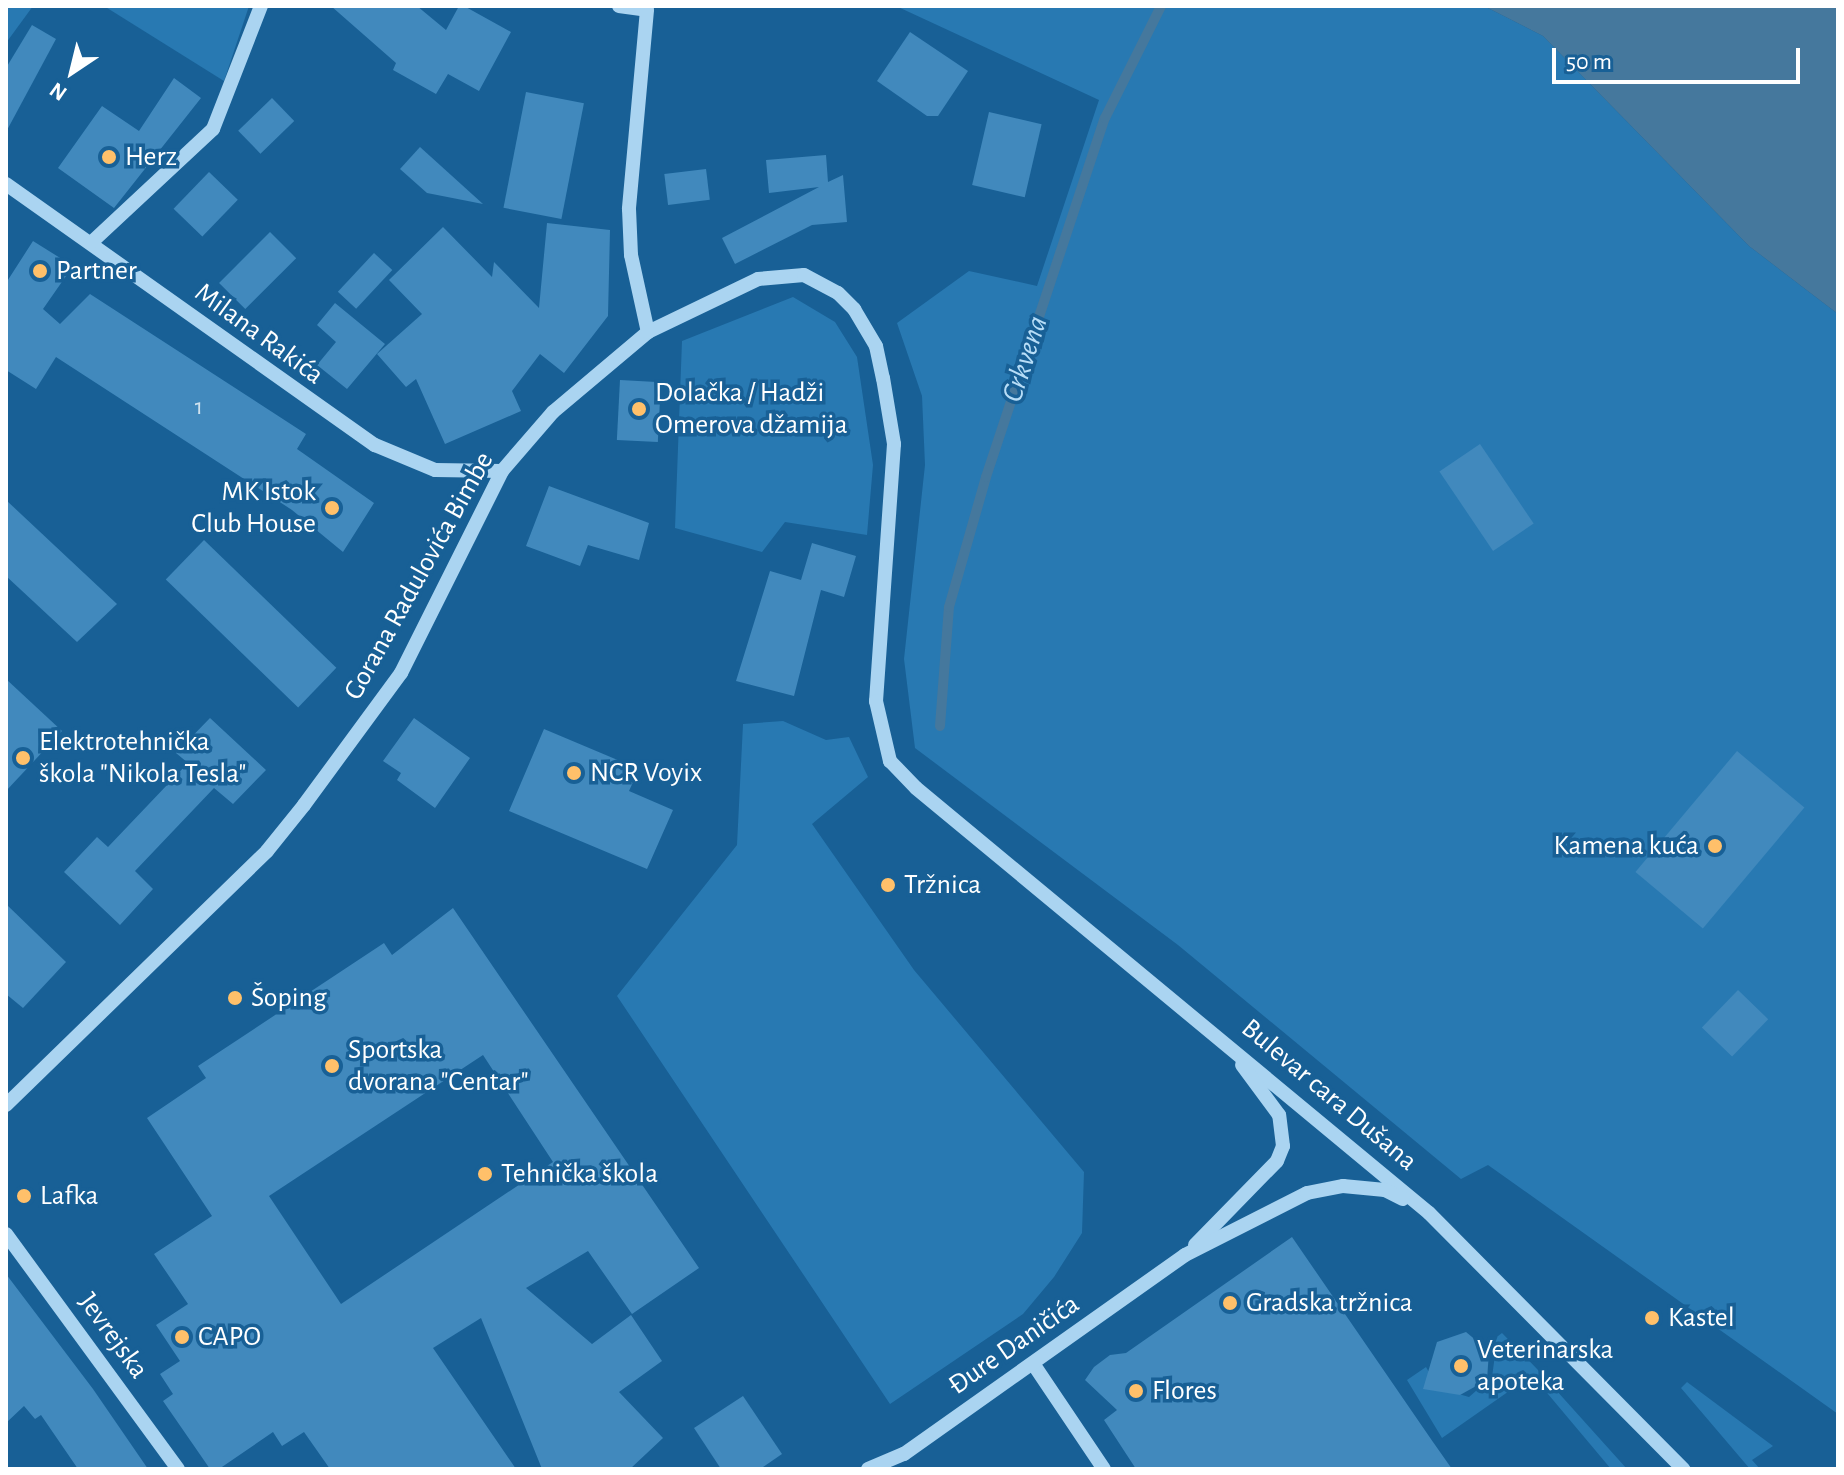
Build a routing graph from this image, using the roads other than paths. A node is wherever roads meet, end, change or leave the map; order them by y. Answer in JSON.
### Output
{"nodes":[{"id":1,"x":261,"y":6,"type":"edge"},
{"id":2,"x":619,"y":6,"type":"edge"},
{"id":3,"x":6,"y":184,"type":"edge"},
{"id":4,"x":93,"y":241,"type":"junction"},
{"id":5,"x":648,"y":332,"type":"junction"},
{"id":6,"x":502,"y":471,"type":"junction"},
{"id":7,"x":916,"y":788,"type":"joint"},
{"id":8,"x":1222,"y":1039,"type":"junction"},
{"id":9,"x":6,"y":1105,"type":"edge"},
{"id":10,"x":1429,"y":1213,"type":"junction"},
{"id":11,"x":6,"y":1234,"type":"edge"},
{"id":12,"x":1185,"y":1255,"type":"junction"},
{"id":13,"x":1034,"y":1365,"type":"junction"},
{"id":14,"x":178,"y":1469,"type":"edge"},
{"id":15,"x":868,"y":1469,"type":"edge"},
{"id":16,"x":1104,"y":1469,"type":"edge"},
{"id":17,"x":1683,"y":1469,"type":"edge"}],
"edges":[{"from":1,"to":4,"type":"street"},
{"from":2,"to":5,"type":"street"},
{"from":3,"to":4,"type":"street","name":"Milana Rakića"},
{"from":4,"to":6,"type":"street","name":"Milana Rakića"},
{"from":5,"to":6,"type":"street","name":"Gorana Radulovića Bimbe"},
{"from":5,"to":7,"type":"street","name":"Gorana Radulovića Bimbe"},
{"from":6,"to":9,"type":"street","name":"Gorana Radulovića Bimbe"},
{"from":7,"to":8,"type":"street","name":"Bulevar cara Dušana"},
{"from":8,"to":10,"type":"street","name":"Bulevar cara Dušana"},
{"from":8,"to":12,"type":"street","name":"Đure Daničića"},
{"from":10,"to":12,"type":"street","name":"Đure Daničića"},
{"from":10,"to":17,"type":"street","name":"Bulevar cara Dušana"},
{"from":11,"to":14,"type":"street","name":"Jevrejska"},
{"from":12,"to":13,"type":"street","name":"Đure Daničića"},
{"from":13,"to":15,"type":"street","name":"Đure Daničića"},
{"from":13,"to":16,"type":"street"}]}
